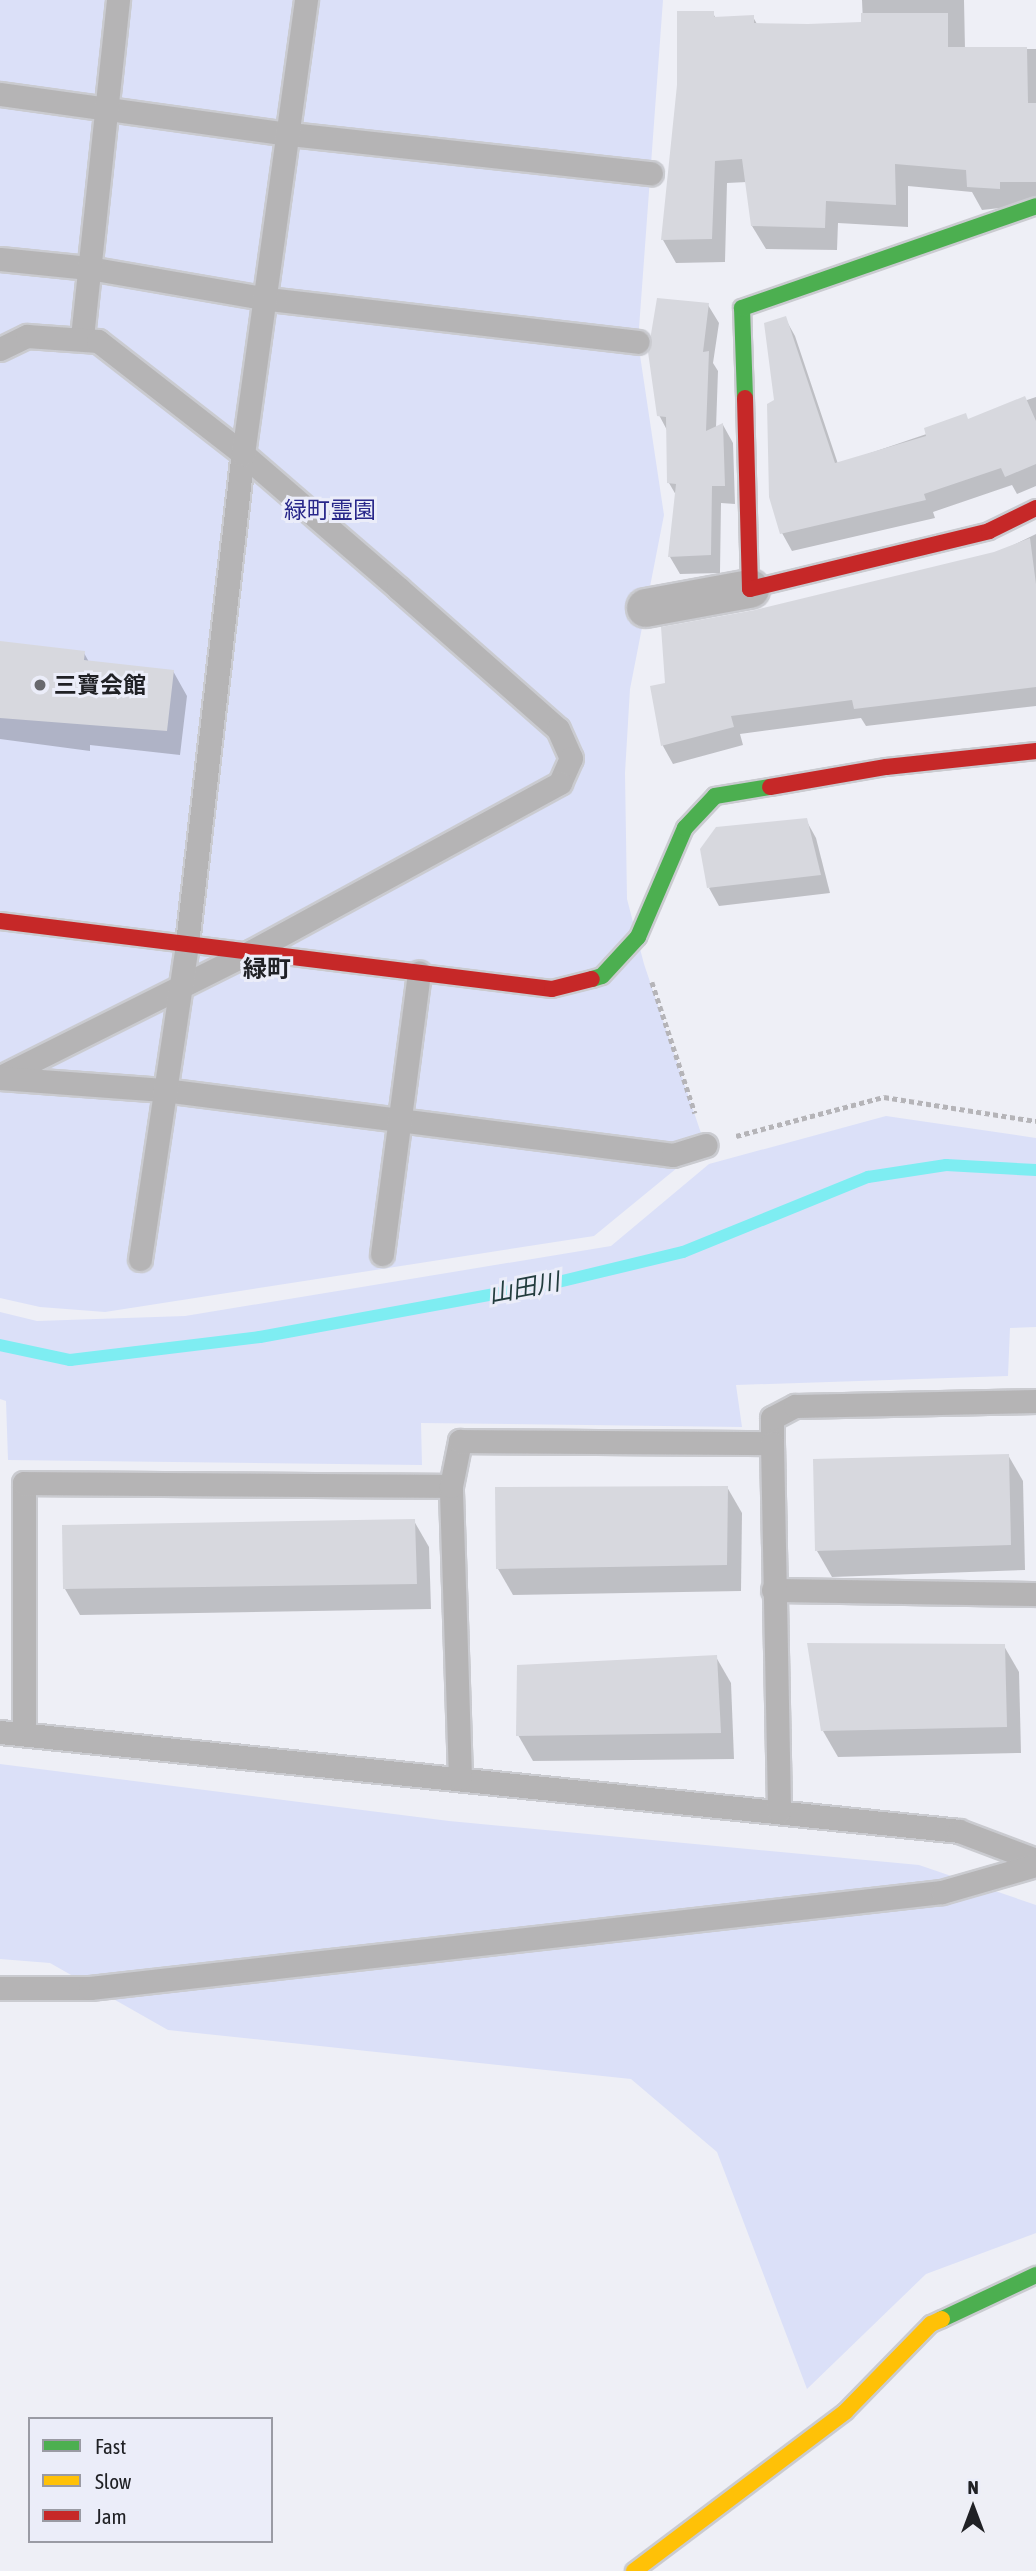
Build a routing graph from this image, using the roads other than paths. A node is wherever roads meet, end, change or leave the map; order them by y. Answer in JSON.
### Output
{"nodes":[{"id":1,"x":118,"y":0,"type":"edge"},
{"id":2,"x":306,"y":0,"type":"edge"},
{"id":3,"x":0,"y":94,"type":"edge"},
{"id":4,"x":106,"y":109,"type":"junction"},
{"id":5,"x":290,"y":134,"type":"junction"},
{"id":6,"x":651,"y":173,"type":"dead end"},
{"id":7,"x":1036,"y":206,"type":"edge"},
{"id":8,"x":0,"y":259,"type":"edge"},
{"id":9,"x":89,"y":268,"type":"junction"},
{"id":10,"x":268,"y":299,"type":"junction"},
{"id":11,"x":82,"y":337,"type":"junction"},
{"id":12,"x":638,"y":342,"type":"dead end"},
{"id":13,"x":0,"y":349,"type":"edge"},
{"id":14,"x":243,"y":454,"type":"junction"},
{"id":15,"x":1036,"y":509,"type":"edge"},
{"id":16,"x":750,"y":589,"type":"junction"},
{"id":17,"x":646,"y":608,"type":"dead end"},
{"id":18,"x":1036,"y":751,"type":"edge"},
{"id":19,"x":0,"y":921,"type":"edge"},
{"id":20,"x":187,"y":943,"type":"junction"},
{"id":21,"x":252,"y":951,"type":"junction"},
{"id":22,"x":419,"y":972,"type":"junction"},
{"id":23,"x":178,"y":989,"type":"junction"},
{"id":24,"x":0,"y":1077,"type":"edge"},
{"id":25,"x":164,"y":1090,"type":"junction"},
{"id":26,"x":402,"y":1124,"type":"junction"},
{"id":27,"x":705,"y":1144,"type":"road end"},
{"id":28,"x":383,"y":1254,"type":"dead end"},
{"id":29,"x":140,"y":1259,"type":"dead end"},
{"id":30,"x":1036,"y":1402,"type":"edge"},
{"id":31,"x":772,"y":1443,"type":"junction"},
{"id":32,"x":451,"y":1486,"type":"junction"},
{"id":33,"x":773,"y":1590,"type":"junction"},
{"id":34,"x":1036,"y":1594,"type":"edge"},
{"id":35,"x":0,"y":1732,"type":"edge"},
{"id":36,"x":24,"y":1734,"type":"junction"},
{"id":37,"x":460,"y":1778,"type":"junction"},
{"id":38,"x":779,"y":1811,"type":"junction"},
{"id":39,"x":1036,"y":1860,"type":"edge"},
{"id":40,"x":1036,"y":1865,"type":"edge"},
{"id":41,"x":0,"y":1988,"type":"edge"},
{"id":42,"x":1036,"y":2274,"type":"edge"},
{"id":43,"x":634,"y":2571,"type":"edge"}],
"edges":[{"from":1,"to":4,"type":"lane"},
{"from":2,"to":5,"type":"lane"},
{"from":3,"to":4,"type":"lane"},
{"from":4,"to":5,"type":"lane"},
{"from":4,"to":9,"type":"lane"},
{"from":5,"to":6,"type":"lane"},
{"from":5,"to":10,"type":"lane"},
{"from":7,"to":16,"type":"street"},
{"from":8,"to":9,"type":"lane"},
{"from":9,"to":10,"type":"lane"},
{"from":9,"to":11,"type":"lane"},
{"from":10,"to":12,"type":"lane"},
{"from":10,"to":14,"type":"lane"},
{"from":11,"to":13,"type":"lane"},
{"from":11,"to":14,"type":"lane"},
{"from":14,"to":20,"type":"lane"},
{"from":14,"to":21,"type":"lane"},
{"from":15,"to":16,"type":"street"},
{"from":16,"to":17,"type":"street"},
{"from":18,"to":22,"type":"street"},
{"from":19,"to":20,"type":"street"},
{"from":20,"to":21,"type":"street"},
{"from":20,"to":23,"type":"lane"},
{"from":21,"to":22,"type":"street"},
{"from":21,"to":23,"type":"lane"},
{"from":22,"to":26,"type":"lane"},
{"from":23,"to":24,"type":"lane"},
{"from":23,"to":25,"type":"lane"},
{"from":24,"to":25,"type":"lane"},
{"from":25,"to":26,"type":"lane"},
{"from":25,"to":29,"type":"lane"},
{"from":26,"to":27,"type":"lane"},
{"from":26,"to":28,"type":"lane"},
{"from":30,"to":31,"type":"lane"},
{"from":31,"to":32,"type":"lane"},
{"from":31,"to":33,"type":"lane"},
{"from":32,"to":36,"type":"lane"},
{"from":32,"to":37,"type":"lane"},
{"from":33,"to":34,"type":"lane"},
{"from":33,"to":38,"type":"lane"},
{"from":35,"to":36,"type":"lane"},
{"from":36,"to":37,"type":"lane"},
{"from":37,"to":38,"type":"lane"},
{"from":38,"to":39,"type":"lane"},
{"from":40,"to":41,"type":"lane"},
{"from":42,"to":43,"type":"street"}]}
